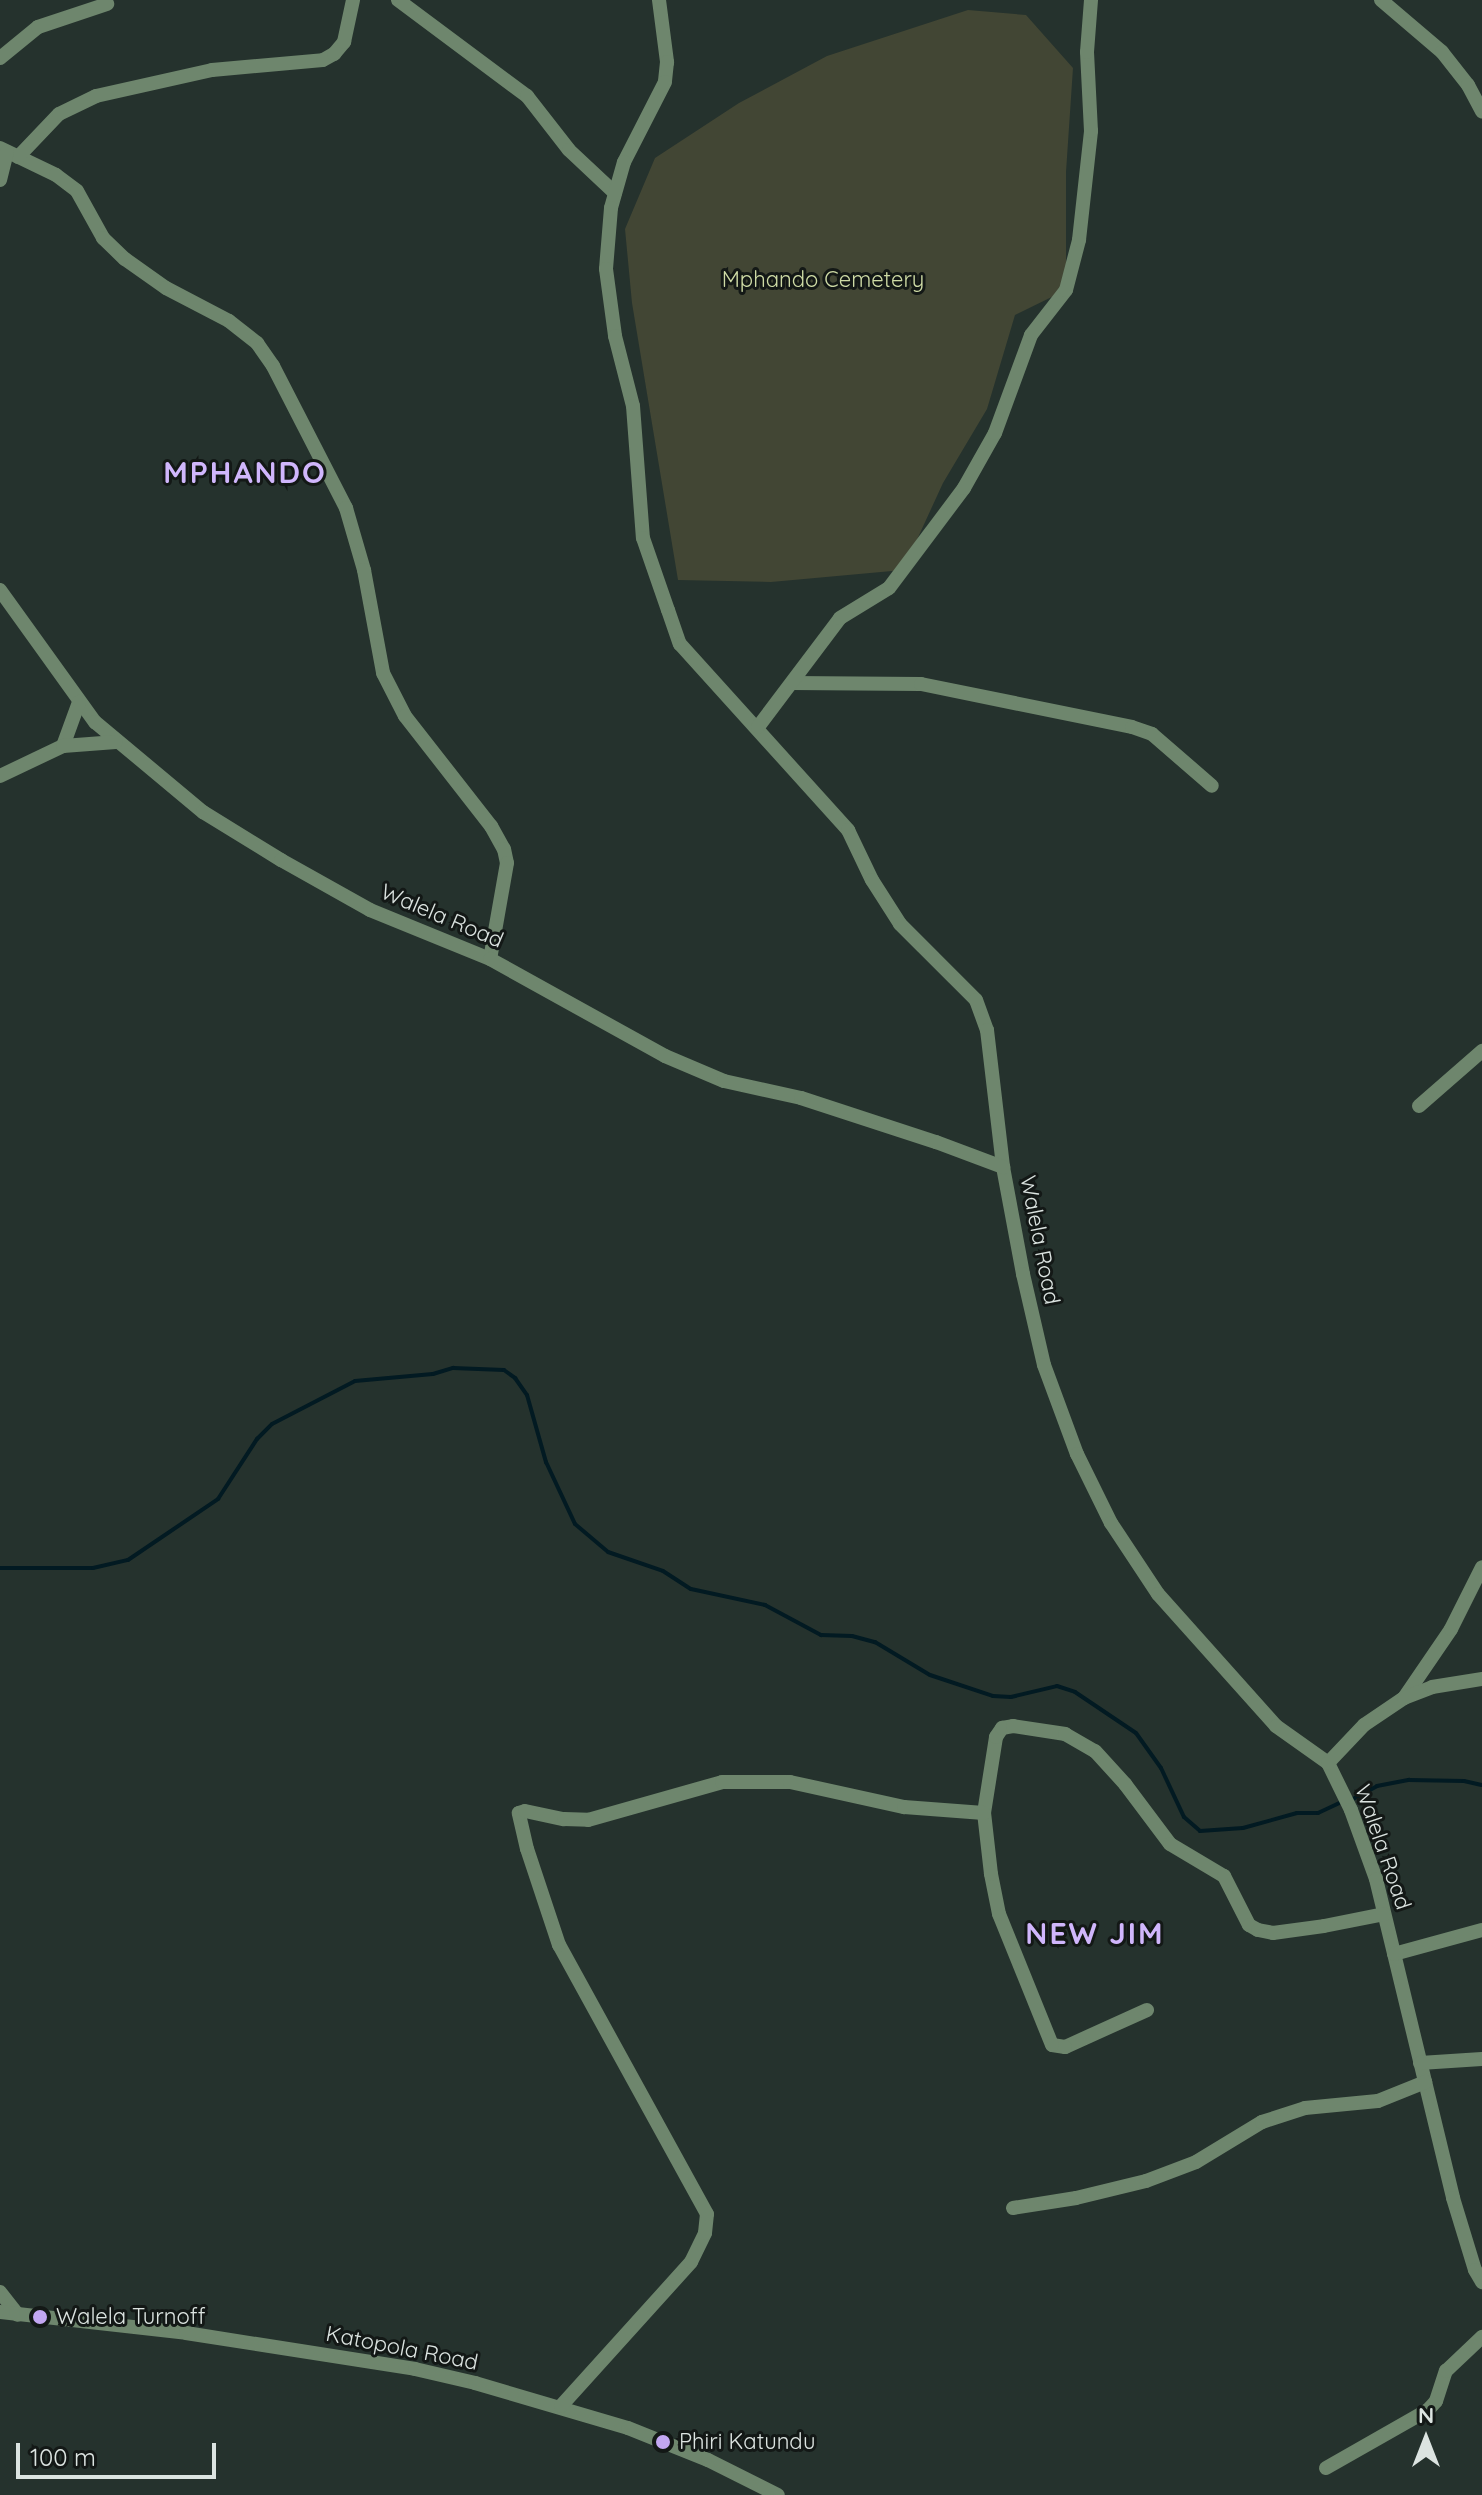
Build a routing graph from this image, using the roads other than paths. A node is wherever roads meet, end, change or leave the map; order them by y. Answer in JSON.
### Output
{"nodes":[{"id":1,"x":353,"y":0,"type":"edge"},
{"id":2,"x":398,"y":0,"type":"edge"},
{"id":3,"x":659,"y":0,"type":"edge"},
{"id":4,"x":1091,"y":0,"type":"edge"},
{"id":5,"x":1381,"y":0,"type":"edge"},
{"id":6,"x":107,"y":4,"type":"dead end"},
{"id":7,"x":0,"y":58,"type":"edge"},
{"id":8,"x":1482,"y":111,"type":"edge"},
{"id":9,"x":8,"y":153,"type":"edge"},
{"id":10,"x":0,"y":180,"type":"edge"},
{"id":11,"x":615,"y":193,"type":"junction"},
{"id":12,"x":0,"y":590,"type":"edge"},
{"id":13,"x":792,"y":683,"type":"junction"},
{"id":14,"x":79,"y":702,"type":"junction"},
{"id":15,"x":758,"y":727,"type":"junction"},
{"id":16,"x":116,"y":742,"type":"junction"},
{"id":17,"x":63,"y":746,"type":"junction"},
{"id":18,"x":0,"y":776,"type":"edge"},
{"id":19,"x":1212,"y":786,"type":"dead end"},
{"id":20,"x":490,"y":959,"type":"junction"},
{"id":21,"x":1482,"y":1051,"type":"edge"},
{"id":22,"x":1419,"y":1106,"type":"dead end"},
{"id":23,"x":1003,"y":1167,"type":"junction"},
{"id":24,"x":1482,"y":1567,"type":"edge"},
{"id":25,"x":1482,"y":1679,"type":"edge"},
{"id":26,"x":1404,"y":1698,"type":"junction"},
{"id":27,"x":1328,"y":1763,"type":"junction"},
{"id":28,"x":984,"y":1813,"type":"junction"},
{"id":29,"x":1384,"y":1914,"type":"junction"},
{"id":30,"x":1482,"y":1930,"type":"edge"},
{"id":31,"x":1394,"y":1954,"type":"junction"},
{"id":32,"x":1147,"y":2010,"type":"dead end"},
{"id":33,"x":1482,"y":2059,"type":"edge"},
{"id":34,"x":1420,"y":2063,"type":"junction"},
{"id":35,"x":1425,"y":2082,"type":"junction"},
{"id":36,"x":1013,"y":2208,"type":"dead end"},
{"id":37,"x":1482,"y":2282,"type":"edge"},
{"id":38,"x":0,"y":2292,"type":"edge"},
{"id":39,"x":0,"y":2312,"type":"edge"},
{"id":40,"x":18,"y":2315,"type":"junction"},
{"id":41,"x":1482,"y":2337,"type":"edge"},
{"id":42,"x":561,"y":2406,"type":"junction"},
{"id":43,"x":1326,"y":2468,"type":"dead end"},
{"id":44,"x":778,"y":2495,"type":"edge"}],
"edges":[{"from":1,"to":9,"type":"street"},
{"from":2,"to":11,"type":"street"},
{"from":3,"to":11,"type":"street"},
{"from":4,"to":13,"type":"street"},
{"from":5,"to":8,"type":"street"},
{"from":6,"to":7,"type":"street"},
{"from":9,"to":10,"type":"street"},
{"from":9,"to":20,"type":"street"},
{"from":11,"to":15,"type":"street"},
{"from":12,"to":14,"type":"street","name":"Walela Road"},
{"from":13,"to":15,"type":"street"},
{"from":13,"to":19,"type":"street"},
{"from":14,"to":16,"type":"street","name":"Walela Road"},
{"from":14,"to":17,"type":"street"},
{"from":15,"to":23,"type":"street"},
{"from":16,"to":17,"type":"street"},
{"from":16,"to":20,"type":"street","name":"Walela Road"},
{"from":17,"to":18,"type":"street"},
{"from":20,"to":23,"type":"street","name":"Walela Road"},
{"from":21,"to":22,"type":"street"},
{"from":23,"to":27,"type":"street","name":"Walela Road"},
{"from":24,"to":26,"type":"street"},
{"from":25,"to":26,"type":"street"},
{"from":26,"to":27,"type":"street"},
{"from":27,"to":29,"type":"street","name":"Walela Road"},
{"from":28,"to":29,"type":"street"},
{"from":28,"to":32,"type":"street"},
{"from":28,"to":42,"type":"street"},
{"from":29,"to":31,"type":"street","name":"Walela Road"},
{"from":30,"to":31,"type":"street"},
{"from":31,"to":34,"type":"street","name":"Walela Road"},
{"from":33,"to":34,"type":"street"},
{"from":34,"to":35,"type":"street","name":"Walela Road"},
{"from":35,"to":36,"type":"street"},
{"from":35,"to":37,"type":"street","name":"Walela Road"},
{"from":38,"to":40,"type":"street"},
{"from":39,"to":40,"type":"street","name":"Katopola Road"},
{"from":40,"to":42,"type":"street","name":"Katopola Road"},
{"from":41,"to":43,"type":"street"},
{"from":42,"to":44,"type":"street","name":"Katopola Road"}]}
